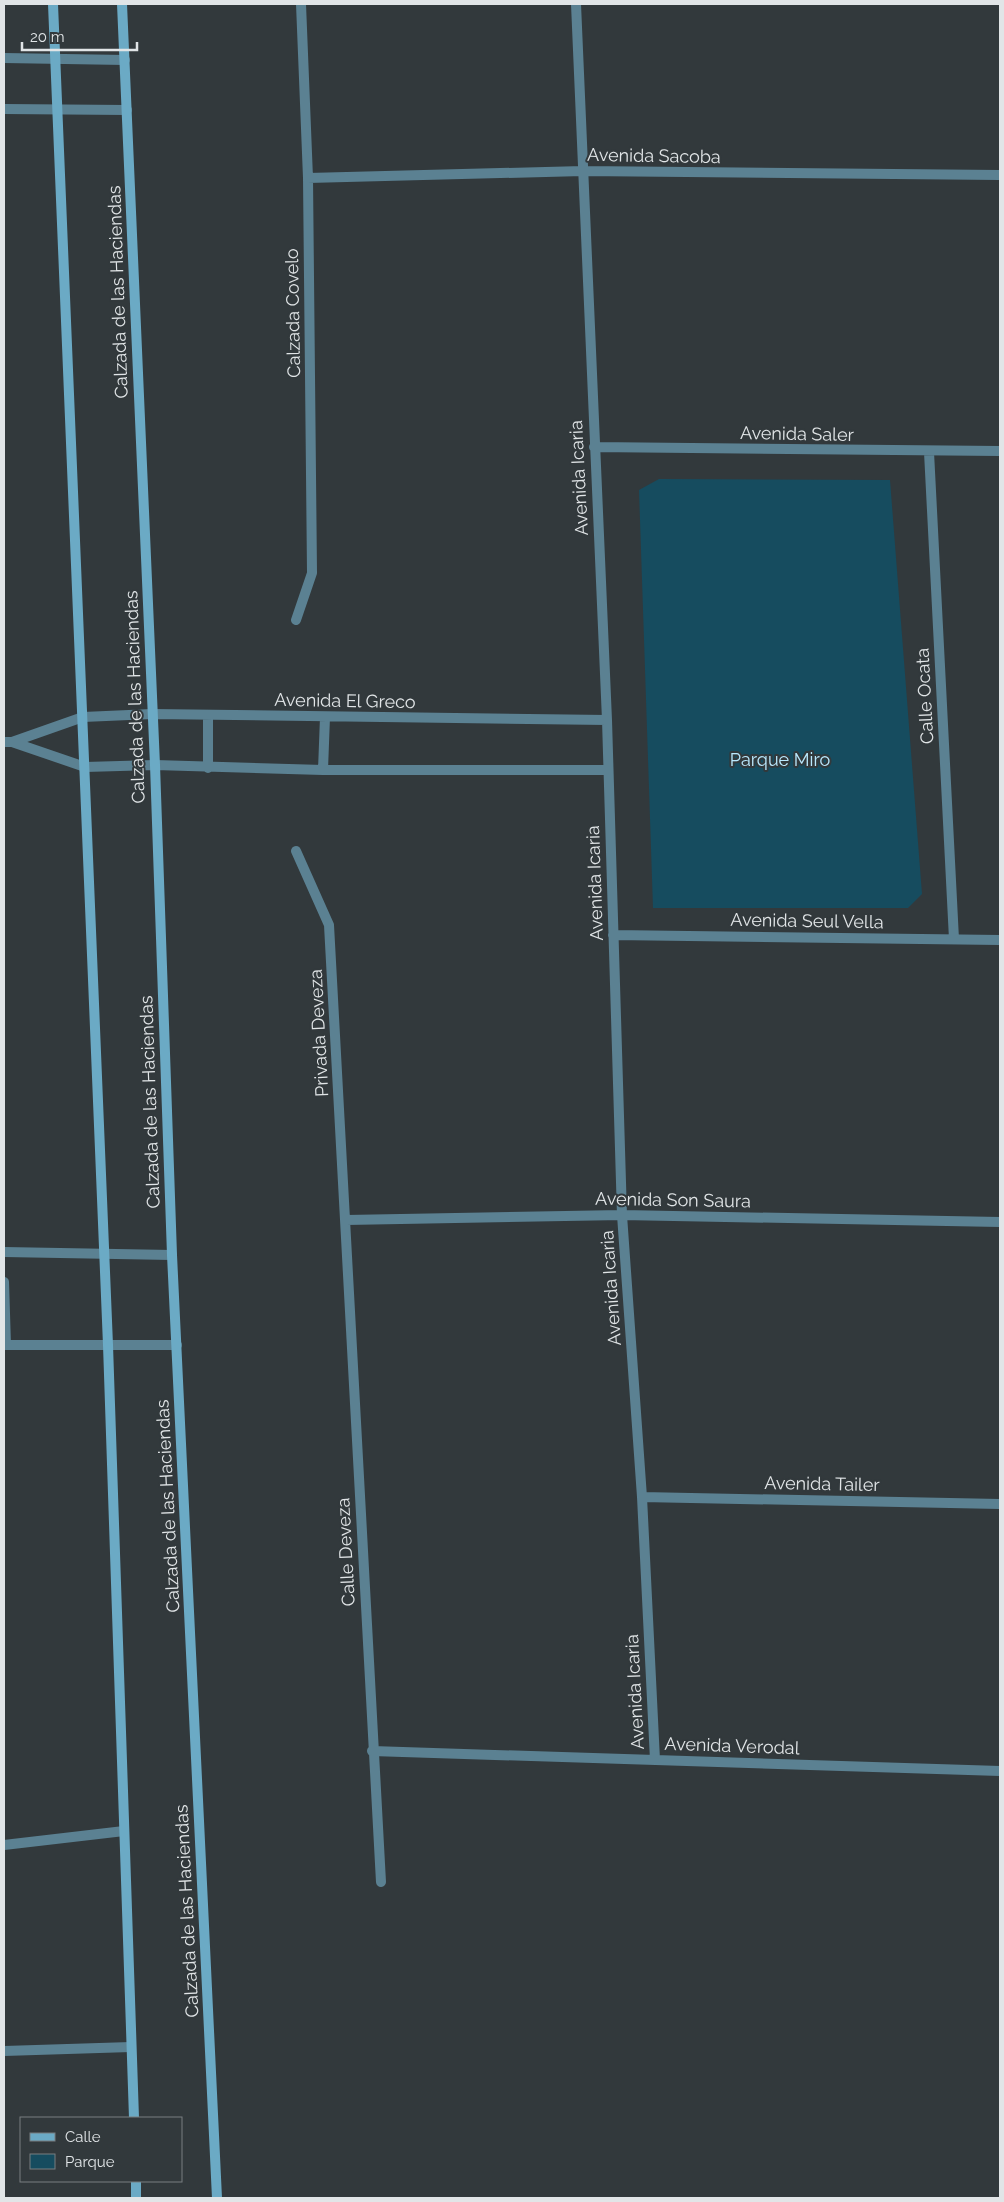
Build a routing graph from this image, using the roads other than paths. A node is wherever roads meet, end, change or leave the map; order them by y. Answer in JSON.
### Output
{"nodes":[{"id":1,"x":53,"y":4,"type":"edge"},
{"id":2,"x":122,"y":4,"type":"edge"},
{"id":3,"x":301,"y":4,"type":"edge"},
{"id":4,"x":576,"y":4,"type":"edge"},
{"id":5,"x":4,"y":58,"type":"edge"},
{"id":6,"x":55,"y":58,"type":"junction"},
{"id":7,"x":125,"y":60,"type":"junction"},
{"id":8,"x":4,"y":109,"type":"edge"},
{"id":9,"x":59,"y":109,"type":"junction"},
{"id":10,"x":127,"y":110,"type":"junction"},
{"id":11,"x":583,"y":171,"type":"junction"},
{"id":12,"x":1000,"y":175,"type":"edge"},
{"id":13,"x":308,"y":178,"type":"junction"},
{"id":14,"x":594,"y":447,"type":"junction"},
{"id":15,"x":1000,"y":451,"type":"edge"},
{"id":16,"x":928,"y":452,"type":"junction"},
{"id":17,"x":296,"y":620,"type":"dead end"},
{"id":18,"x":152,"y":714,"type":"junction"},
{"id":19,"x":208,"y":716,"type":"junction"},
{"id":20,"x":83,"y":717,"type":"junction"},
{"id":21,"x":325,"y":717,"type":"junction"},
{"id":22,"x":607,"y":720,"type":"junction"},
{"id":23,"x":8,"y":742,"type":"edge"},
{"id":24,"x":154,"y":765,"type":"junction"},
{"id":25,"x":85,"y":767,"type":"junction"},
{"id":26,"x":208,"y":768,"type":"junction"},
{"id":27,"x":323,"y":770,"type":"junction"},
{"id":28,"x":608,"y":770,"type":"junction"},
{"id":29,"x":296,"y":851,"type":"dead end"},
{"id":30,"x":613,"y":935,"type":"junction"},
{"id":31,"x":954,"y":939,"type":"junction"},
{"id":32,"x":1000,"y":940,"type":"edge"},
{"id":33,"x":622,"y":1215,"type":"junction"},
{"id":34,"x":346,"y":1220,"type":"junction"},
{"id":35,"x":1000,"y":1222,"type":"edge"},
{"id":36,"x":4,"y":1252,"type":"edge"},
{"id":37,"x":104,"y":1254,"type":"junction"},
{"id":38,"x":172,"y":1255,"type":"junction"},
{"id":39,"x":4,"y":1282,"type":"edge"},
{"id":40,"x":177,"y":1344,"type":"junction"},
{"id":41,"x":5,"y":1345,"type":"edge"},
{"id":42,"x":108,"y":1345,"type":"junction"},
{"id":43,"x":642,"y":1497,"type":"junction"},
{"id":44,"x":1000,"y":1504,"type":"edge"},
{"id":45,"x":372,"y":1751,"type":"junction"},
{"id":46,"x":655,"y":1760,"type":"junction"},
{"id":47,"x":1000,"y":1771,"type":"edge"},
{"id":48,"x":124,"y":1831,"type":"junction"},
{"id":49,"x":4,"y":1845,"type":"edge"},
{"id":50,"x":381,"y":1882,"type":"dead end"},
{"id":51,"x":131,"y":2047,"type":"junction"},
{"id":52,"x":4,"y":2051,"type":"edge"},
{"id":53,"x":134,"y":2117,"type":"edge"},
{"id":54,"x":136,"y":2182,"type":"edge"},
{"id":55,"x":136,"y":2198,"type":"edge"},
{"id":56,"x":217,"y":2198,"type":"edge"}],
"edges":[{"from":1,"to":6,"type":"main road"},
{"from":2,"to":7,"type":"main road","name":"Calzada de las Haciendas"},
{"from":3,"to":13,"type":"street","name":"Calzada Covelo"},
{"from":4,"to":11,"type":"street","name":"Avenida Icaria"},
{"from":5,"to":6,"type":"street"},
{"from":6,"to":7,"type":"street"},
{"from":6,"to":9,"type":"main road"},
{"from":7,"to":10,"type":"main road","name":"Calzada de las Haciendas"},
{"from":8,"to":9,"type":"street"},
{"from":9,"to":10,"type":"street"},
{"from":9,"to":20,"type":"main road"},
{"from":10,"to":18,"type":"main road","name":"Calzada de las Haciendas"},
{"from":11,"to":12,"type":"street","name":"Avenida Sacoba"},
{"from":11,"to":13,"type":"street","name":"Avenida Sacoba"},
{"from":11,"to":14,"type":"street","name":"Avenida Icaria"},
{"from":13,"to":17,"type":"street","name":"Calzada Covelo"},
{"from":14,"to":16,"type":"street","name":"Avenida Saler"},
{"from":14,"to":22,"type":"street","name":"Avenida Icaria"},
{"from":15,"to":16,"type":"street","name":"Avenida Saler"},
{"from":16,"to":31,"type":"street","name":"Calle Ocata"},
{"from":18,"to":19,"type":"street","name":"Avenida El Greco"},
{"from":18,"to":20,"type":"street","name":"Avenida El Greco"},
{"from":18,"to":24,"type":"main road","name":"Calzada de las Haciendas"},
{"from":19,"to":21,"type":"street","name":"Avenida El Greco"},
{"from":19,"to":26,"type":"street"},
{"from":20,"to":23,"type":"street","name":"Avenida El Greco"},
{"from":20,"to":25,"type":"main road"},
{"from":21,"to":22,"type":"street","name":"Avenida El Greco"},
{"from":21,"to":27,"type":"street"},
{"from":22,"to":28,"type":"street","name":"Avenida Icaria"},
{"from":23,"to":25,"type":"street"},
{"from":24,"to":25,"type":"street"},
{"from":24,"to":26,"type":"street"},
{"from":24,"to":38,"type":"main road","name":"Calzada de las Haciendas"},
{"from":25,"to":37,"type":"main road"},
{"from":26,"to":27,"type":"street"},
{"from":27,"to":28,"type":"street"},
{"from":28,"to":30,"type":"street","name":"Avenida Icaria"},
{"from":29,"to":34,"type":"street","name":"Privada Deveza"},
{"from":30,"to":31,"type":"street","name":"Avenida Seul Vella"},
{"from":30,"to":33,"type":"street","name":"Avenida Icaria"},
{"from":31,"to":32,"type":"street","name":"Avenida Seul Vella"},
{"from":33,"to":34,"type":"street","name":"Avenida Son Saura"},
{"from":33,"to":35,"type":"street","name":"Avenida Son Saura"},
{"from":33,"to":43,"type":"street","name":"Avenida Icaria"},
{"from":34,"to":45,"type":"street","name":"Calle Deveza"},
{"from":36,"to":37,"type":"street"},
{"from":37,"to":38,"type":"street"},
{"from":37,"to":42,"type":"main road"},
{"from":38,"to":40,"type":"main road","name":"Calzada de las Haciendas"},
{"from":39,"to":41,"type":"street"},
{"from":40,"to":42,"type":"street"},
{"from":40,"to":56,"type":"main road","name":"Calzada de las Haciendas"},
{"from":41,"to":42,"type":"street"},
{"from":42,"to":48,"type":"main road"},
{"from":43,"to":44,"type":"street","name":"Avenida Tailer"},
{"from":43,"to":46,"type":"street","name":"Avenida Icaria"},
{"from":45,"to":46,"type":"street","name":"Avenida Verodal"},
{"from":45,"to":50,"type":"street","name":"Calle Deveza"},
{"from":46,"to":47,"type":"street","name":"Avenida Verodal"},
{"from":48,"to":49,"type":"street"},
{"from":48,"to":51,"type":"main road"},
{"from":51,"to":52,"type":"street"},
{"from":51,"to":53,"type":"main road"},
{"from":54,"to":55,"type":"main road"}]}
